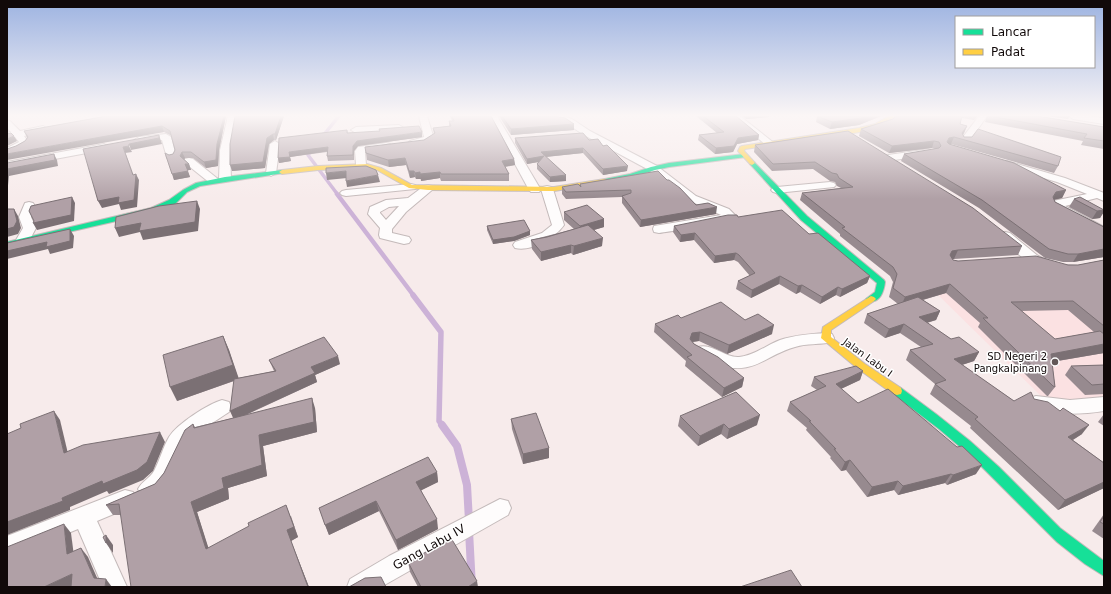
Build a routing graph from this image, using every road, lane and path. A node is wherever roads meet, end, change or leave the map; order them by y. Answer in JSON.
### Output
{"nodes":[{"id":1,"x":22,"y":144,"type":"edge"},
{"id":2,"x":168,"y":144,"type":"edge"},
{"id":3,"x":226,"y":144,"type":"edge"},
{"id":4,"x":275,"y":144,"type":"dead end"},
{"id":5,"x":402,"y":144,"type":"edge"},
{"id":6,"x":510,"y":144,"type":"edge"},
{"id":7,"x":607,"y":144,"type":"edge"},
{"id":8,"x":761,"y":144,"type":"edge"},
{"id":9,"x":114,"y":145,"type":"edge"},
{"id":10,"x":876,"y":150,"type":"edge"},
{"id":11,"x":7,"y":151,"type":"edge"},
{"id":12,"x":75,"y":152,"type":"junction"},
{"id":13,"x":932,"y":152,"type":"edge"},
{"id":14,"x":171,"y":156,"type":"edge"},
{"id":15,"x":744,"y":156,"type":"junction"},
{"id":16,"x":101,"y":157,"type":"edge"},
{"id":17,"x":888,"y":158,"type":"junction"},
{"id":18,"x":189,"y":161,"type":"dead end"},
{"id":19,"x":999,"y":162,"type":"edge"},
{"id":20,"x":7,"y":165,"type":"edge"},
{"id":21,"x":361,"y":165,"type":"junction"},
{"id":22,"x":653,"y":168,"type":"junction"},
{"id":23,"x":906,"y":169,"type":"edge"},
{"id":24,"x":271,"y":173,"type":"junction"},
{"id":25,"x":225,"y":179,"type":"junction"},
{"id":26,"x":214,"y":181,"type":"junction"},
{"id":27,"x":830,"y":185,"type":"dead end"},
{"id":28,"x":411,"y":187,"type":"junction"},
{"id":29,"x":428,"y":188,"type":"junction"},
{"id":30,"x":541,"y":189,"type":"junction"},
{"id":31,"x":777,"y":190,"type":"junction"},
{"id":32,"x":346,"y":193,"type":"dead end"},
{"id":33,"x":1102,"y":196,"type":"edge"},
{"id":34,"x":412,"y":201,"type":"junction"},
{"id":35,"x":29,"y":206,"type":"edge"},
{"id":36,"x":994,"y":226,"type":"edge"},
{"id":37,"x":386,"y":227,"type":"junction"},
{"id":38,"x":658,"y":229,"type":"dead end"},
{"id":39,"x":1104,"y":232,"type":"edge"},
{"id":40,"x":23,"y":240,"type":"junction"},
{"id":41,"x":404,"y":240,"type":"dead end"},
{"id":42,"x":7,"y":244,"type":"edge"},
{"id":43,"x":520,"y":245,"type":"dead end"},
{"id":44,"x":1033,"y":259,"type":"junction"},
{"id":45,"x":1017,"y":260,"type":"edge"},
{"id":46,"x":1058,"y":268,"type":"edge"},
{"id":47,"x":826,"y":338,"type":"junction"},
{"id":48,"x":698,"y":347,"type":"edge"},
{"id":49,"x":1035,"y":402,"type":"edge"},
{"id":50,"x":1104,"y":404,"type":"edge"},
{"id":51,"x":222,"y":407,"type":"dead end"},
{"id":52,"x":500,"y":508,"type":"dead end"},
{"id":53,"x":83,"y":516,"type":"junction"},
{"id":54,"x":7,"y":547,"type":"edge"},
{"id":55,"x":1104,"y":569,"type":"edge"},
{"id":56,"x":115,"y":587,"type":"edge"},
{"id":57,"x":359,"y":587,"type":"edge"}],
"edges":[{"from":1,"to":11,"type":"street"},
{"from":2,"to":14,"type":"street"},
{"from":3,"to":25,"type":"street"},
{"from":4,"to":24,"type":"street"},
{"from":5,"to":21,"type":"street"},
{"from":6,"to":30,"type":"street"},
{"from":7,"to":22,"type":"street"},
{"from":8,"to":15,"type":"street"},
{"from":9,"to":12,"type":"street"},
{"from":10,"to":17,"type":"street"},
{"from":12,"to":16,"type":"street"},
{"from":12,"to":20,"type":"street"},
{"from":13,"to":17,"type":"street"},
{"from":15,"to":22,"type":"street"},
{"from":15,"to":31,"type":"street"},
{"from":17,"to":23,"type":"street"},
{"from":18,"to":26,"type":"street"},
{"from":19,"to":33,"type":"street"},
{"from":21,"to":24,"type":"street"},
{"from":21,"to":28,"type":"street"},
{"from":22,"to":30,"type":"street"},
{"from":22,"to":38,"type":"street"},
{"from":24,"to":25,"type":"street"},
{"from":25,"to":26,"type":"street"},
{"from":26,"to":40,"type":"street"},
{"from":27,"to":31,"type":"street"},
{"from":28,"to":29,"type":"street"},
{"from":28,"to":32,"type":"street"},
{"from":29,"to":30,"type":"street"},
{"from":29,"to":34,"type":"street"},
{"from":30,"to":43,"type":"street"},
{"from":31,"to":47,"type":"street"},
{"from":33,"to":39,"type":"street"},
{"from":34,"to":37,"type":"street"},
{"from":34,"to":37,"type":"street"},
{"from":35,"to":40,"type":"street"},
{"from":36,"to":44,"type":"street"},
{"from":37,"to":41,"type":"street"},
{"from":40,"to":42,"type":"street"},
{"from":44,"to":45,"type":"street"},
{"from":44,"to":46,"type":"street"},
{"from":47,"to":48,"type":"street"},
{"from":47,"to":55,"type":"street","name":"Jalan Labu I"},
{"from":49,"to":50,"type":"street"},
{"from":51,"to":53,"type":"street"},
{"from":52,"to":57,"type":"street","name":"Gang Labu IV"},
{"from":53,"to":54,"type":"street"},
{"from":53,"to":56,"type":"street"}]}
